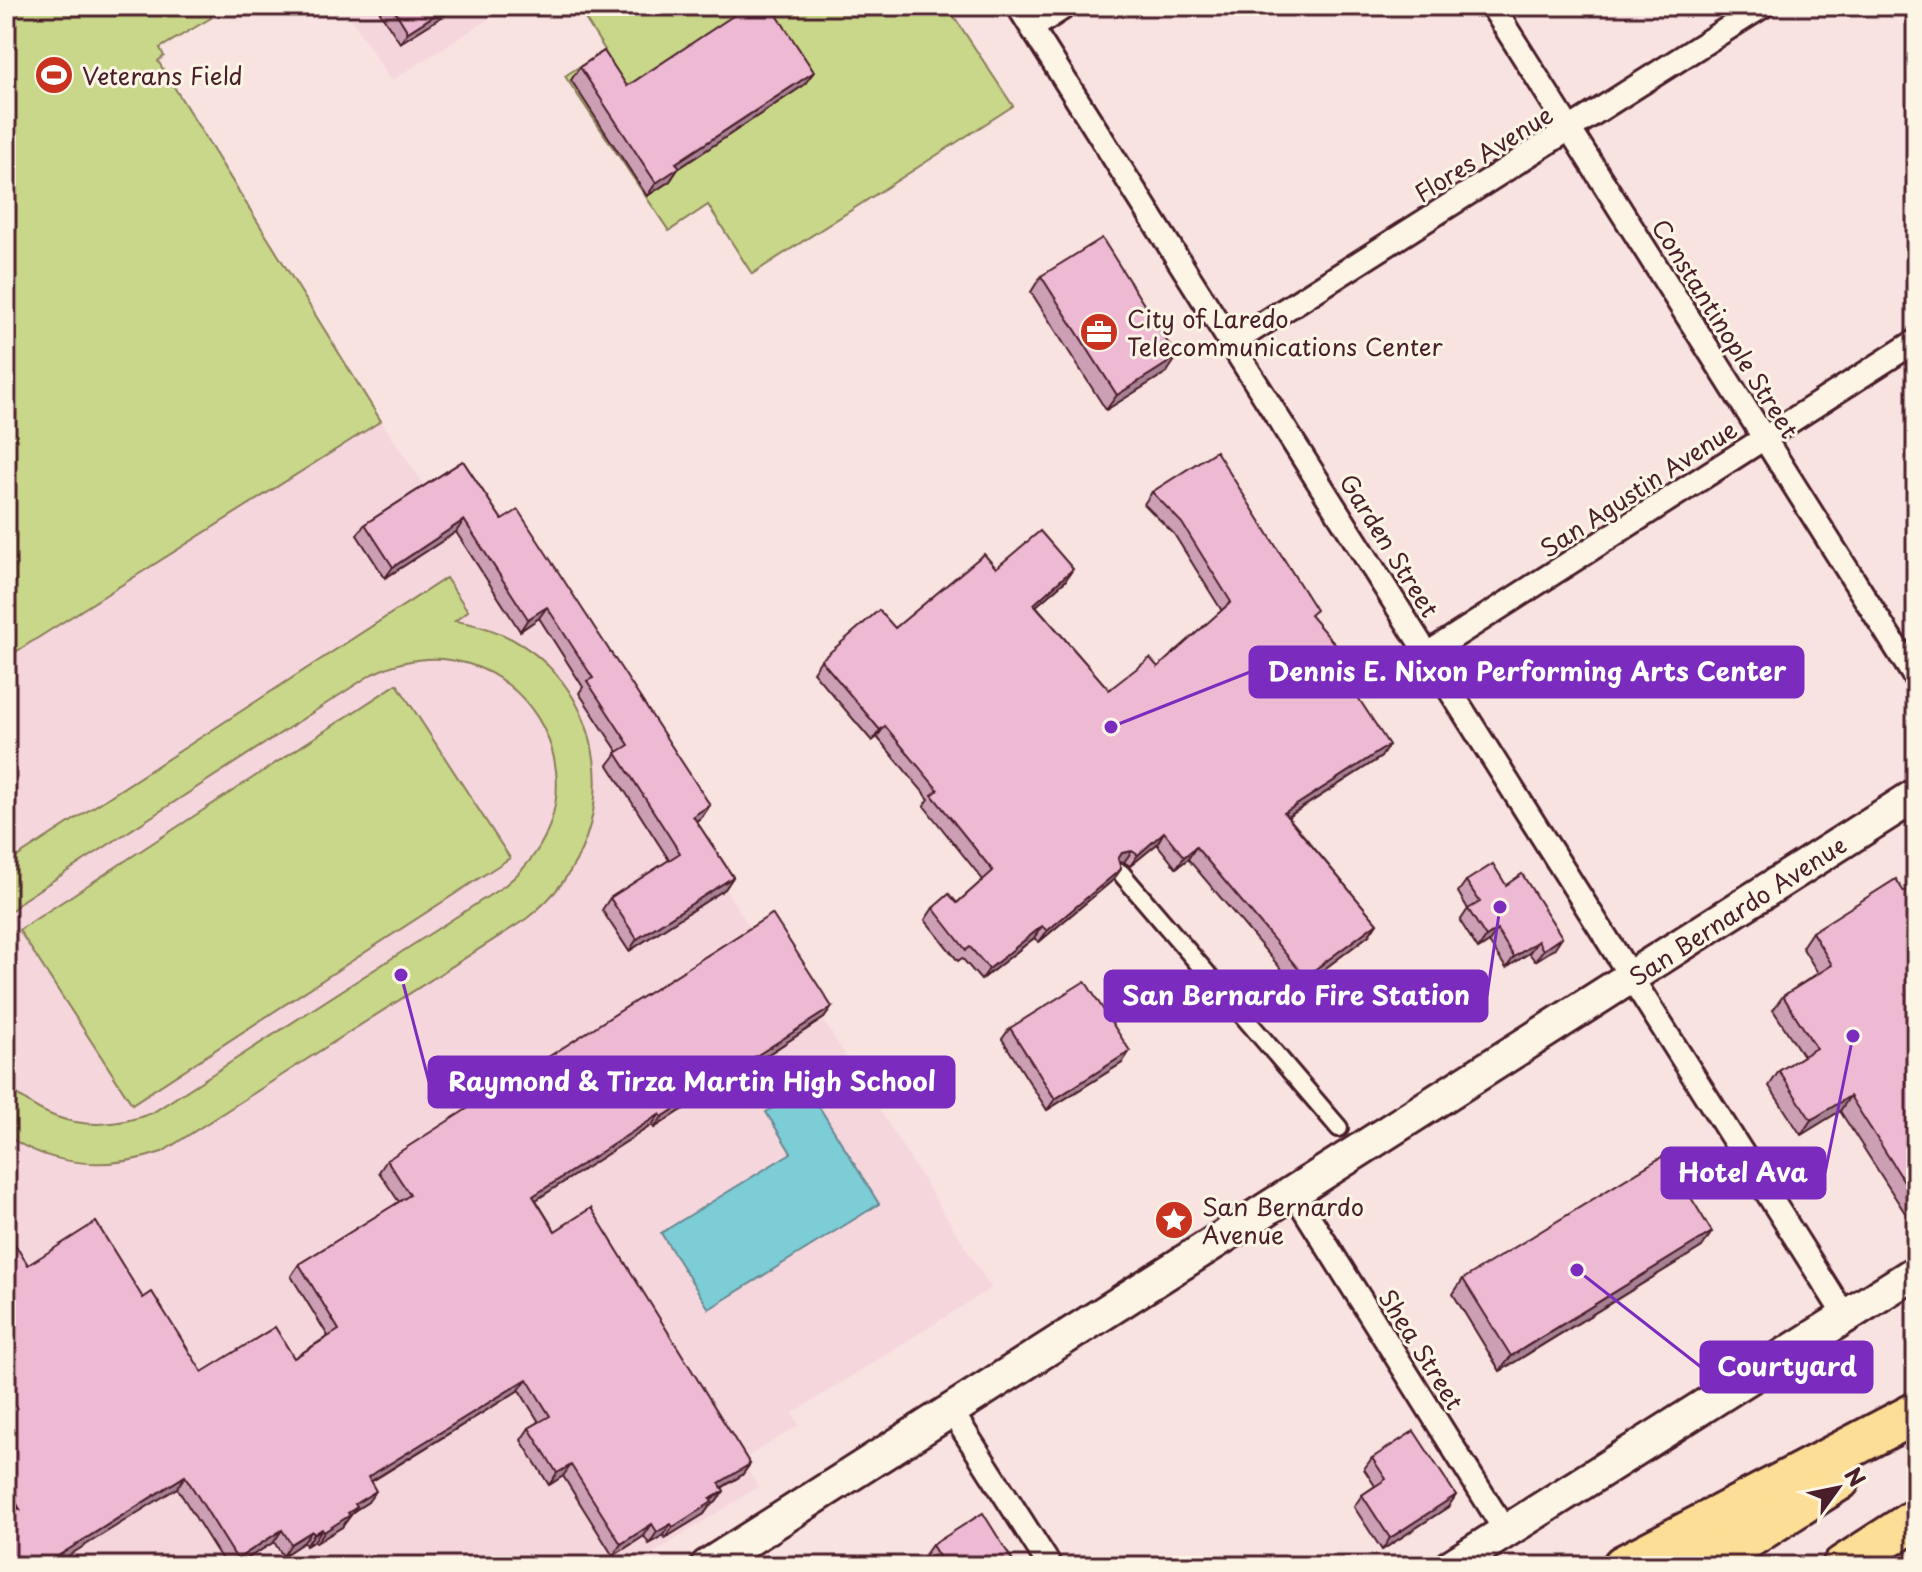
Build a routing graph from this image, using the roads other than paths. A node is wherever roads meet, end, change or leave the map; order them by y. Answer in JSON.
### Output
{"nodes":[{"id":1,"x":1018,"y":6,"type":"edge"},
{"id":2,"x":1066,"y":6,"type":"edge"},
{"id":3,"x":1492,"y":6,"type":"edge"},
{"id":4,"x":1763,"y":6,"type":"edge"},
{"id":5,"x":1032,"y":28,"type":"junction"},
{"id":6,"x":1569,"y":129,"type":"junction"},
{"id":7,"x":1916,"y":341,"type":"edge"},
{"id":8,"x":1231,"y":344,"type":"junction"},
{"id":9,"x":1764,"y":438,"type":"junction"},
{"id":10,"x":1427,"y":654,"type":"junction"},
{"id":11,"x":1916,"y":679,"type":"edge"},
{"id":12,"x":1916,"y":795,"type":"edge"},
{"id":13,"x":1121,"y":873,"type":"edge"},
{"id":14,"x":1632,"y":977,"type":"junction"},
{"id":15,"x":1339,"y":1128,"type":"dead end"},
{"id":16,"x":1294,"y":1193,"type":"junction"},
{"id":17,"x":1916,"y":1272,"type":"edge"},
{"id":18,"x":1845,"y":1316,"type":"junction"},
{"id":19,"x":952,"y":1412,"type":"junction"},
{"id":20,"x":1916,"y":1413,"type":"edge"},
{"id":21,"x":1916,"y":1430,"type":"edge"},
{"id":22,"x":1916,"y":1519,"type":"edge"},
{"id":23,"x":1506,"y":1532,"type":"junction"},
{"id":24,"x":707,"y":1566,"type":"edge"},
{"id":25,"x":1050,"y":1566,"type":"edge"},
{"id":26,"x":1451,"y":1566,"type":"edge"},
{"id":27,"x":1623,"y":1566,"type":"edge"},
{"id":28,"x":1704,"y":1566,"type":"edge"},
{"id":29,"x":1843,"y":1566,"type":"edge"}],
"edges":[{"from":1,"to":5,"type":"street","name":"Garden Street"},
{"from":2,"to":5,"type":"street"},
{"from":3,"to":6,"type":"street","name":"Constantinople Street"},
{"from":4,"to":6,"type":"street","name":"Flores Avenue"},
{"from":5,"to":8,"type":"street","name":"Garden Street"},
{"from":6,"to":8,"type":"street","name":"Flores Avenue"},
{"from":6,"to":9,"type":"street","name":"Constantinople Street"},
{"from":7,"to":9,"type":"street","name":"San Agustin Avenue"},
{"from":8,"to":10,"type":"street","name":"Garden Street"},
{"from":9,"to":10,"type":"street","name":"San Agustin Avenue"},
{"from":9,"to":11,"type":"street","name":"Constantinople Street"},
{"from":10,"to":14,"type":"street","name":"Garden Street"},
{"from":12,"to":14,"type":"main road","name":"San Bernardo Avenue"},
{"from":13,"to":15,"type":"street"},
{"from":14,"to":16,"type":"main road","name":"San Bernardo Avenue"},
{"from":14,"to":18,"type":"street","name":"Garden Street"},
{"from":16,"to":19,"type":"main road","name":"San Bernardo Avenue"},
{"from":16,"to":23,"type":"street","name":"Shea Street"},
{"from":17,"to":18,"type":"main road"},
{"from":18,"to":23,"type":"main road"},
{"from":19,"to":24,"type":"main road","name":"San Bernardo Avenue"},
{"from":19,"to":25,"type":"street"},
{"from":20,"to":27,"type":"highway"},
{"from":21,"to":28,"type":"highway"},
{"from":22,"to":29,"type":"highway"},
{"from":23,"to":26,"type":"main road"}]}
